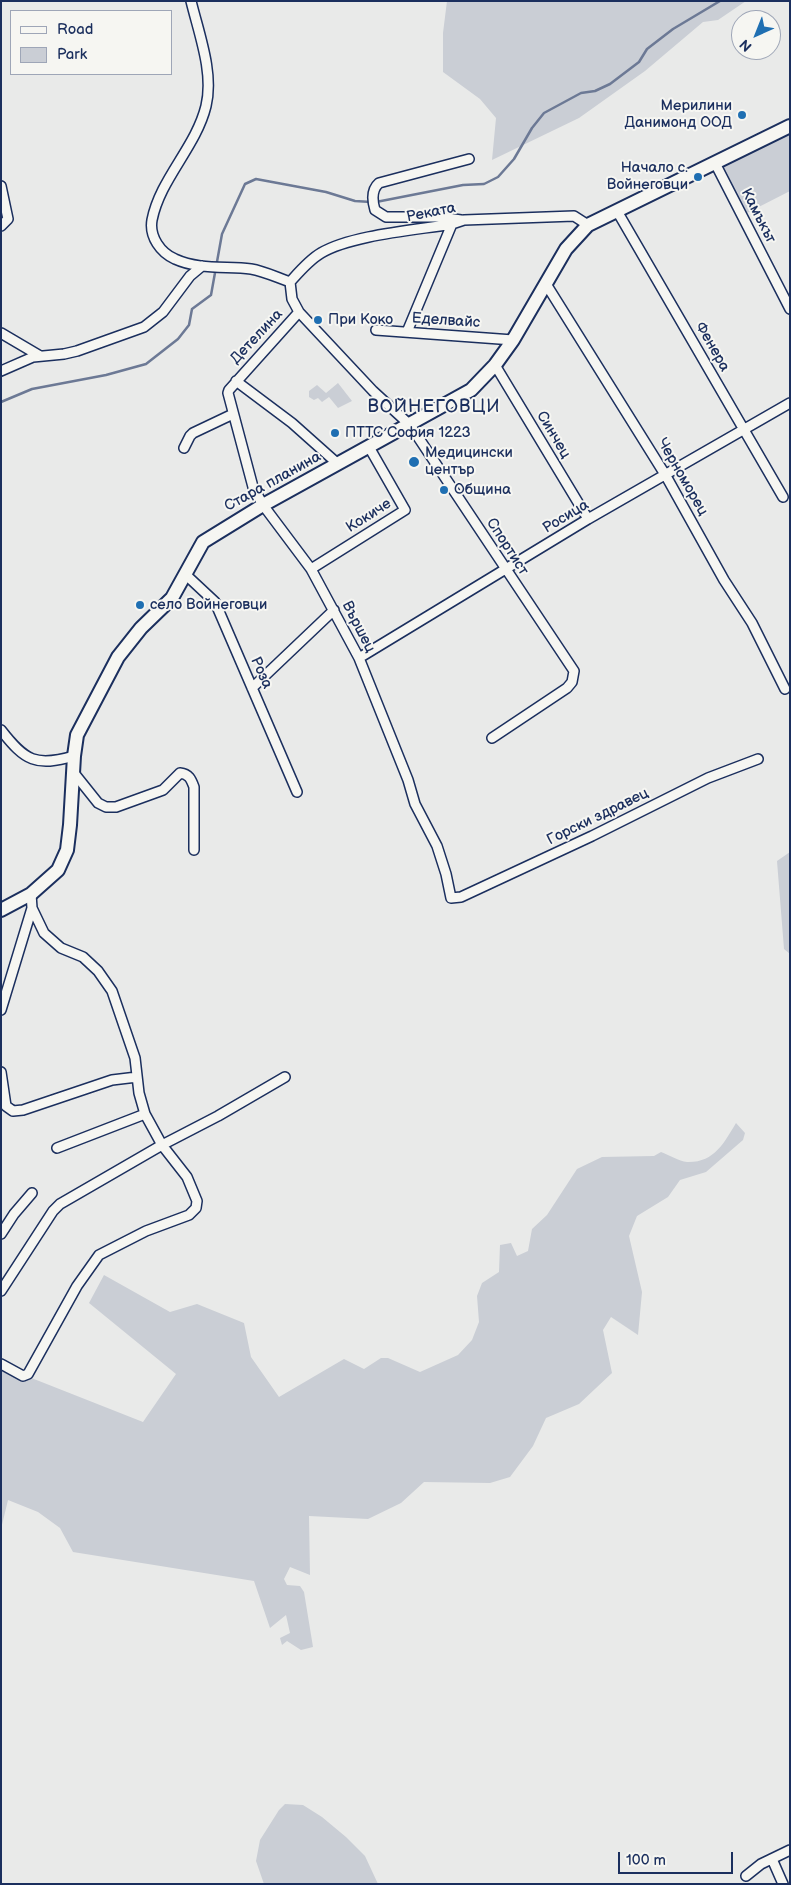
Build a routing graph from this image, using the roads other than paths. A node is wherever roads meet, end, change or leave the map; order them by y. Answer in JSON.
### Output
{"nodes":[{"id":1,"x":192,"y":1,"type":"edge"},
{"id":2,"x":790,"y":126,"type":"edge"},
{"id":3,"x":469,"y":159,"type":"dead end"},
{"id":4,"x":715,"y":162,"type":"junction"},
{"id":5,"x":1,"y":186,"type":"edge"},
{"id":6,"x":617,"y":212,"type":"junction"},
{"id":7,"x":464,"y":220,"type":"junction"},
{"id":8,"x":452,"y":224,"type":"junction"},
{"id":9,"x":588,"y":225,"type":"junction"},
{"id":10,"x":1,"y":226,"type":"edge"},
{"id":11,"x":202,"y":266,"type":"junction"},
{"id":12,"x":290,"y":282,"type":"junction"},
{"id":13,"x":546,"y":284,"type":"junction"},
{"id":14,"x":790,"y":309,"type":"edge"},
{"id":15,"x":299,"y":312,"type":"junction"},
{"id":16,"x":376,"y":330,"type":"dead end"},
{"id":17,"x":407,"y":332,"type":"junction"},
{"id":18,"x":1,"y":333,"type":"edge"},
{"id":19,"x":513,"y":340,"type":"junction"},
{"id":20,"x":40,"y":356,"type":"junction"},
{"id":21,"x":495,"y":365,"type":"junction"},
{"id":22,"x":1,"y":371,"type":"edge"},
{"id":23,"x":236,"y":381,"type":"junction"},
{"id":24,"x":790,"y":403,"type":"edge"},
{"id":25,"x":233,"y":414,"type":"junction"},
{"id":26,"x":410,"y":424,"type":"junction"},
{"id":27,"x":744,"y":429,"type":"junction"},
{"id":28,"x":369,"y":447,"type":"junction"},
{"id":29,"x":184,"y":448,"type":"dead end"},
{"id":30,"x":338,"y":464,"type":"junction"},
{"id":31,"x":666,"y":476,"type":"junction"},
{"id":32,"x":783,"y":496,"type":"dead end"},
{"id":33,"x":263,"y":505,"type":"junction"},
{"id":34,"x":588,"y":519,"type":"junction"},
{"id":35,"x":311,"y":569,"type":"junction"},
{"id":36,"x":505,"y":569,"type":"junction"},
{"id":37,"x":185,"y":574,"type":"junction"},
{"id":38,"x":334,"y":610,"type":"junction"},
{"id":39,"x":360,"y":658,"type":"junction"},
{"id":40,"x":252,"y":688,"type":"junction"},
{"id":41,"x":785,"y":689,"type":"dead end"},
{"id":42,"x":1,"y":730,"type":"edge"},
{"id":43,"x":492,"y":738,"type":"dead end"},
{"id":44,"x":74,"y":756,"type":"junction"},
{"id":45,"x":758,"y":759,"type":"dead end"},
{"id":46,"x":74,"y":773,"type":"junction"},
{"id":47,"x":297,"y":792,"type":"dead end"},
{"id":48,"x":194,"y":850,"type":"dead end"},
{"id":49,"x":31,"y":894,"type":"junction"},
{"id":50,"x":451,"y":898,"type":"joint"},
{"id":51,"x":32,"y":908,"type":"junction"},
{"id":52,"x":1,"y":910,"type":"edge"},
{"id":53,"x":1,"y":1010,"type":"edge"},
{"id":54,"x":1,"y":1072,"type":"edge"},
{"id":55,"x":138,"y":1077,"type":"junction"},
{"id":56,"x":285,"y":1077,"type":"dead end"},
{"id":57,"x":4,"y":1108,"type":"edge"},
{"id":58,"x":145,"y":1114,"type":"junction"},
{"id":59,"x":162,"y":1145,"type":"junction"},
{"id":60,"x":56,"y":1148,"type":"dead end"},
{"id":61,"x":32,"y":1193,"type":"dead end"},
{"id":62,"x":1,"y":1234,"type":"edge"},
{"id":63,"x":1,"y":1290,"type":"edge"},
{"id":64,"x":1,"y":1364,"type":"edge"},
{"id":65,"x":790,"y":1850,"type":"edge"},
{"id":66,"x":772,"y":1859,"type":"junction"},
{"id":67,"x":746,"y":1876,"type":"dead end"},
{"id":68,"x":783,"y":1884,"type":"edge"}],
"edges":[{"from":1,"to":11,"type":"street"},
{"from":2,"to":4,"type":"street","name":"Стара планина"},
{"from":3,"to":7,"type":"street"},
{"from":4,"to":6,"type":"street","name":"Стара планина"},
{"from":4,"to":14,"type":"street","name":"Камъкът"},
{"from":5,"to":10,"type":"street"},
{"from":6,"to":9,"type":"street","name":"Стара планина"},
{"from":6,"to":27,"type":"street","name":"Фенера"},
{"from":7,"to":8,"type":"street","name":"Реката"},
{"from":7,"to":9,"type":"street","name":"Реката"},
{"from":8,"to":12,"type":"street","name":"Реката"},
{"from":8,"to":17,"type":"street"},
{"from":9,"to":13,"type":"street","name":"Стара планина"},
{"from":11,"to":12,"type":"street"},
{"from":11,"to":20,"type":"street"},
{"from":12,"to":15,"type":"street","name":"Спортист"},
{"from":13,"to":19,"type":"street","name":"Стара планина"},
{"from":13,"to":31,"type":"street","name":"Черноморец"},
{"from":15,"to":23,"type":"street","name":"Детелина"},
{"from":15,"to":26,"type":"street","name":"Спортист"},
{"from":16,"to":17,"type":"street","name":"Еделвайс"},
{"from":17,"to":19,"type":"street","name":"Еделвайс"},
{"from":18,"to":20,"type":"street"},
{"from":19,"to":21,"type":"street","name":"Стара планина"},
{"from":20,"to":22,"type":"street"},
{"from":21,"to":26,"type":"street","name":"Стара планина"},
{"from":21,"to":34,"type":"street","name":"Синчец"},
{"from":23,"to":25,"type":"street","name":"Вършец"},
{"from":23,"to":30,"type":"street"},
{"from":24,"to":27,"type":"street","name":"Росица"},
{"from":25,"to":29,"type":"street"},
{"from":25,"to":33,"type":"street","name":"Вършец"},
{"from":26,"to":28,"type":"street","name":"Стара планина"},
{"from":26,"to":36,"type":"street","name":"Спортист"},
{"from":27,"to":31,"type":"street","name":"Росица"},
{"from":27,"to":32,"type":"street","name":"Фенера"},
{"from":28,"to":30,"type":"street","name":"Стара планина"},
{"from":28,"to":35,"type":"street","name":"Кокиче"},
{"from":30,"to":33,"type":"street","name":"Стара планина"},
{"from":31,"to":34,"type":"street","name":"Росица"},
{"from":31,"to":41,"type":"street","name":"Черноморец"},
{"from":33,"to":35,"type":"street","name":"Вършец"},
{"from":33,"to":37,"type":"street","name":"Стара планина"},
{"from":34,"to":36,"type":"street","name":"Росица"},
{"from":35,"to":38,"type":"street","name":"Вършец"},
{"from":36,"to":39,"type":"street","name":"Росица"},
{"from":36,"to":43,"type":"street","name":"Спортист"},
{"from":37,"to":40,"type":"street","name":"Роза"},
{"from":37,"to":44,"type":"street","name":"Стара планина"},
{"from":38,"to":39,"type":"street","name":"Вършец"},
{"from":38,"to":40,"type":"street"},
{"from":39,"to":50,"type":"street","name":"Вършец"},
{"from":40,"to":47,"type":"street","name":"Роза"},
{"from":42,"to":44,"type":"street"},
{"from":44,"to":46,"type":"street","name":"Стара планина"},
{"from":45,"to":50,"type":"street","name":"Горски здравец"},
{"from":46,"to":48,"type":"street"},
{"from":46,"to":49,"type":"street","name":"Стара планина"},
{"from":49,"to":51,"type":"street"},
{"from":49,"to":52,"type":"street","name":"Стара планина"},
{"from":51,"to":53,"type":"street"},
{"from":51,"to":55,"type":"street"},
{"from":54,"to":57,"type":"street"},
{"from":55,"to":57,"type":"street"},
{"from":55,"to":58,"type":"street"},
{"from":56,"to":59,"type":"street"},
{"from":58,"to":59,"type":"street"},
{"from":58,"to":60,"type":"street"},
{"from":59,"to":63,"type":"street"},
{"from":59,"to":64,"type":"street"},
{"from":61,"to":62,"type":"street"},
{"from":65,"to":66,"type":"street"},
{"from":66,"to":67,"type":"street"},
{"from":66,"to":68,"type":"street"}]}
